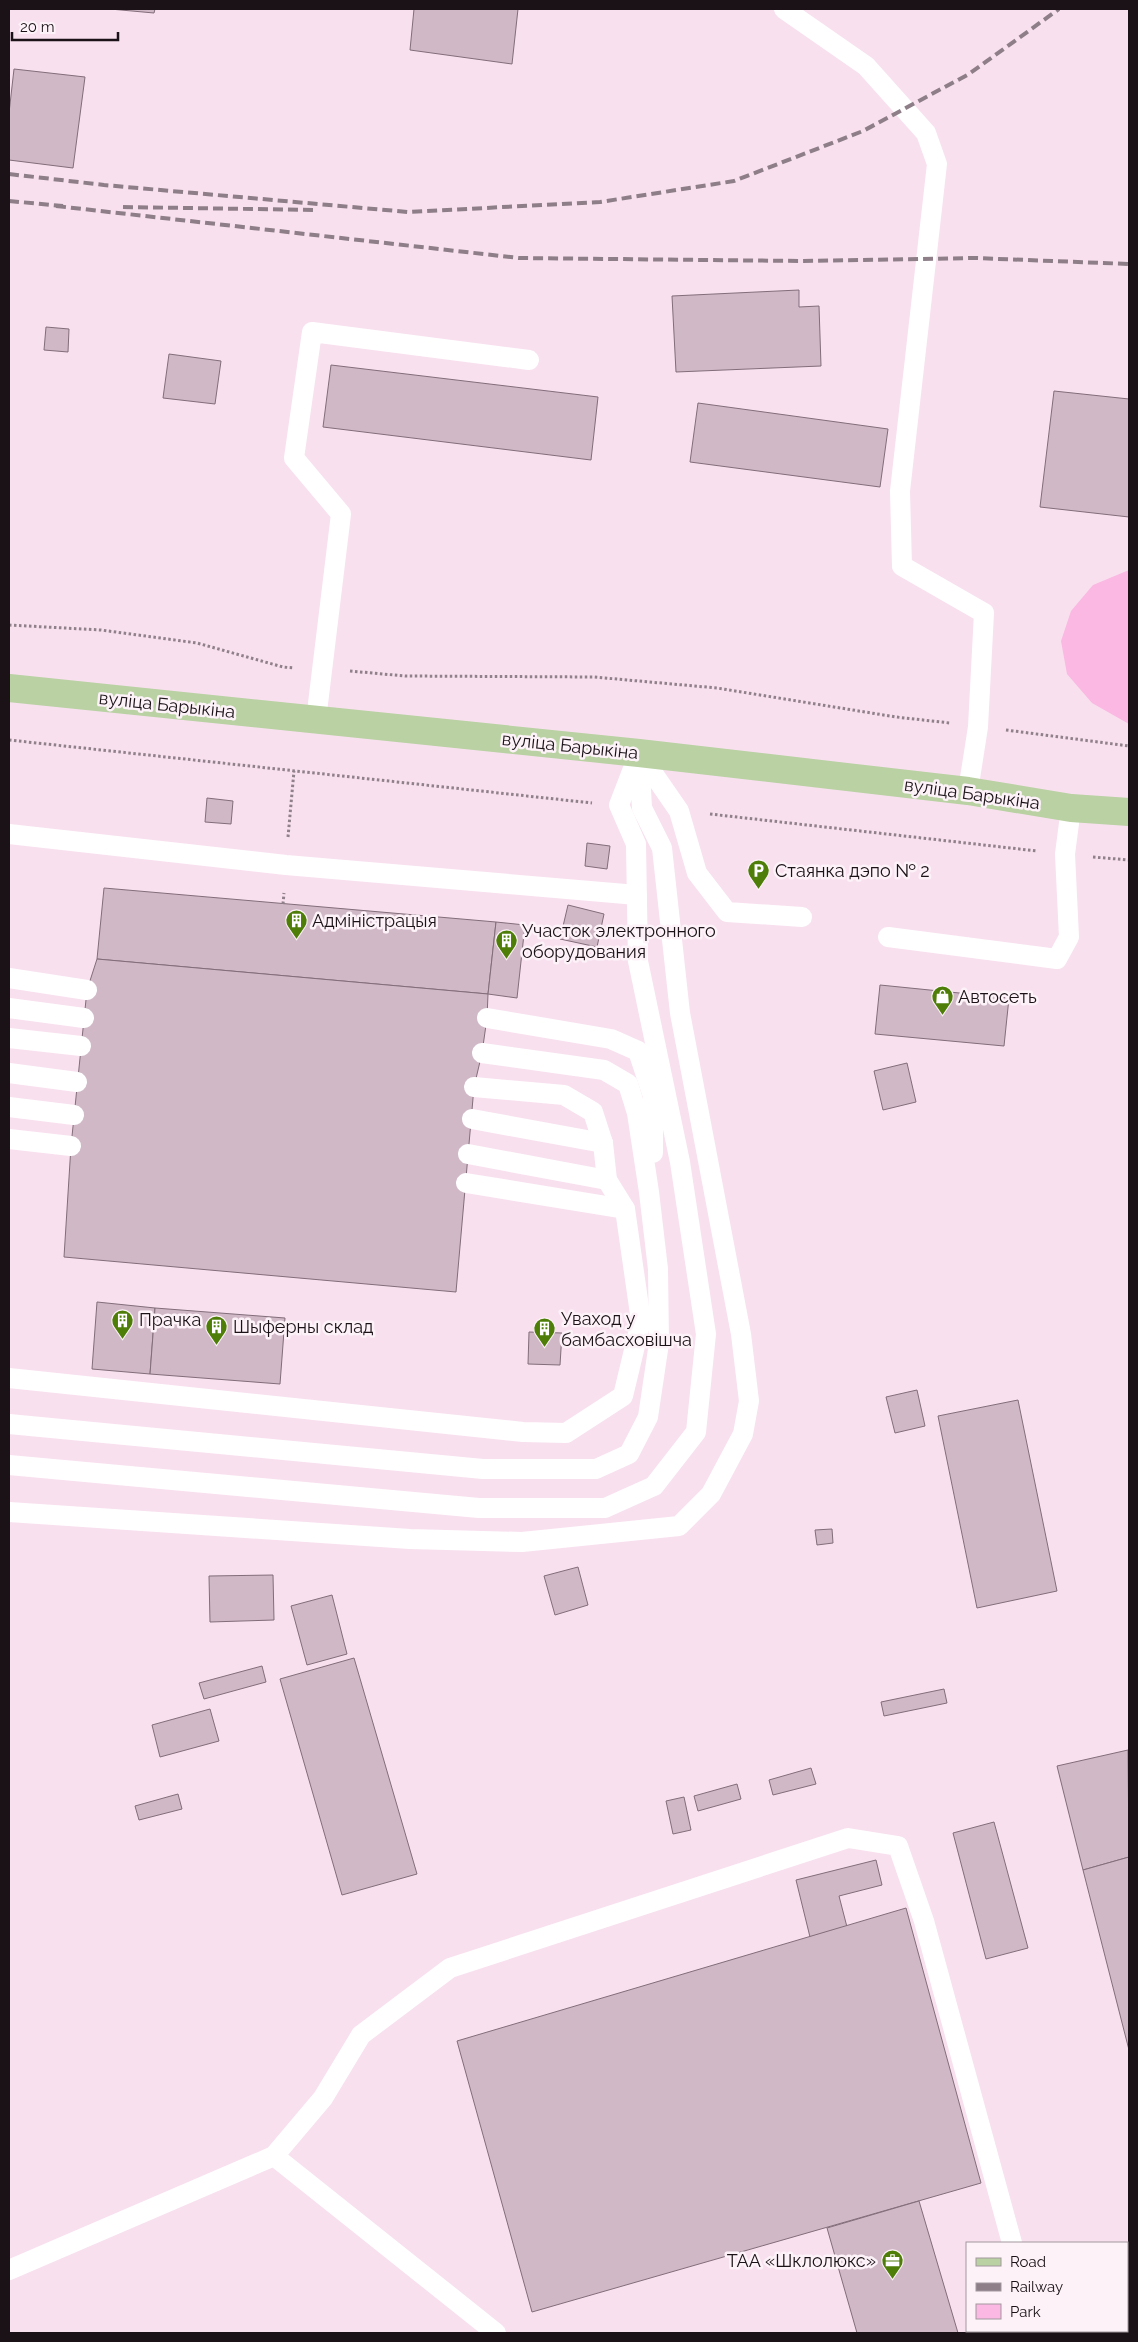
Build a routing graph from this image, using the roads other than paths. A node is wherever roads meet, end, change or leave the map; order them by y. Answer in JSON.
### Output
{"nodes":[{"id":1,"x":784,"y":9,"type":"edge"},
{"id":2,"x":529,"y":360,"type":"dead end"},
{"id":3,"x":9,"y":688,"type":"edge"},
{"id":4,"x":316,"y":720,"type":"junction"},
{"id":5,"x":639,"y":753,"type":"junction"},
{"id":6,"x":968,"y":791,"type":"junction"},
{"id":7,"x":1071,"y":808,"type":"junction"},
{"id":8,"x":1129,"y":812,"type":"edge"},
{"id":9,"x":9,"y":834,"type":"edge"},
{"id":10,"x":637,"y":895,"type":"junction"},
{"id":11,"x":802,"y":917,"type":"dead end"},
{"id":12,"x":888,"y":937,"type":"dead end"},
{"id":13,"x":9,"y":978,"type":"edge"},
{"id":14,"x":87,"y":990,"type":"dead end"},
{"id":15,"x":9,"y":1008,"type":"edge"},
{"id":16,"x":84,"y":1018,"type":"dead end"},
{"id":17,"x":487,"y":1018,"type":"dead end"},
{"id":18,"x":9,"y":1038,"type":"edge"},
{"id":19,"x":81,"y":1046,"type":"dead end"},
{"id":20,"x":482,"y":1053,"type":"dead end"},
{"id":21,"x":9,"y":1073,"type":"edge"},
{"id":22,"x":77,"y":1082,"type":"dead end"},
{"id":23,"x":474,"y":1087,"type":"dead end"},
{"id":24,"x":9,"y":1107,"type":"edge"},
{"id":25,"x":74,"y":1115,"type":"dead end"},
{"id":26,"x":472,"y":1119,"type":"dead end"},
{"id":27,"x":9,"y":1139,"type":"edge"},
{"id":28,"x":603,"y":1143,"type":"junction"},
{"id":29,"x":71,"y":1146,"type":"dead end"},
{"id":30,"x":468,"y":1154,"type":"dead end"},
{"id":31,"x":607,"y":1180,"type":"junction"},
{"id":32,"x":466,"y":1183,"type":"dead end"},
{"id":33,"x":625,"y":1209,"type":"junction"},
{"id":34,"x":653,"y":1230,"type":"junction"},
{"id":35,"x":9,"y":1378,"type":"edge"},
{"id":36,"x":9,"y":1424,"type":"edge"},
{"id":37,"x":9,"y":1466,"type":"edge"},
{"id":38,"x":9,"y":1512,"type":"edge"},
{"id":39,"x":274,"y":2156,"type":"junction"},
{"id":40,"x":1012,"y":2242,"type":"edge"},
{"id":41,"x":9,"y":2270,"type":"edge"},
{"id":42,"x":496,"y":2333,"type":"edge"}],
"edges":[{"from":1,"to":6,"type":"lane"},
{"from":2,"to":4,"type":"lane"},
{"from":3,"to":4,"type":"main road","name":"вуліца Барыкіна"},
{"from":4,"to":5,"type":"main road","name":"вуліца Барыкіна"},
{"from":5,"to":6,"type":"main road","name":"вуліца Барыкіна"},
{"from":5,"to":10,"type":"lane"},
{"from":5,"to":11,"type":"lane"},
{"from":5,"to":38,"type":"lane"},
{"from":6,"to":7,"type":"main road","name":"вуліца Барыкіна"},
{"from":7,"to":8,"type":"main road","name":"вуліца Барыкіна"},
{"from":7,"to":12,"type":"lane"},
{"from":9,"to":10,"type":"lane"},
{"from":10,"to":37,"type":"lane"},
{"from":13,"to":14,"type":"lane"},
{"from":15,"to":16,"type":"lane"},
{"from":17,"to":34,"type":"lane"},
{"from":18,"to":19,"type":"lane"},
{"from":20,"to":34,"type":"lane"},
{"from":21,"to":22,"type":"lane"},
{"from":23,"to":28,"type":"lane"},
{"from":24,"to":25,"type":"lane"},
{"from":26,"to":28,"type":"lane"},
{"from":27,"to":29,"type":"lane"},
{"from":28,"to":31,"type":"lane"},
{"from":30,"to":31,"type":"lane"},
{"from":31,"to":33,"type":"lane"},
{"from":32,"to":33,"type":"lane"},
{"from":33,"to":35,"type":"lane"},
{"from":34,"to":36,"type":"lane"},
{"from":39,"to":40,"type":"lane"},
{"from":39,"to":41,"type":"lane"},
{"from":39,"to":42,"type":"lane"}]}
